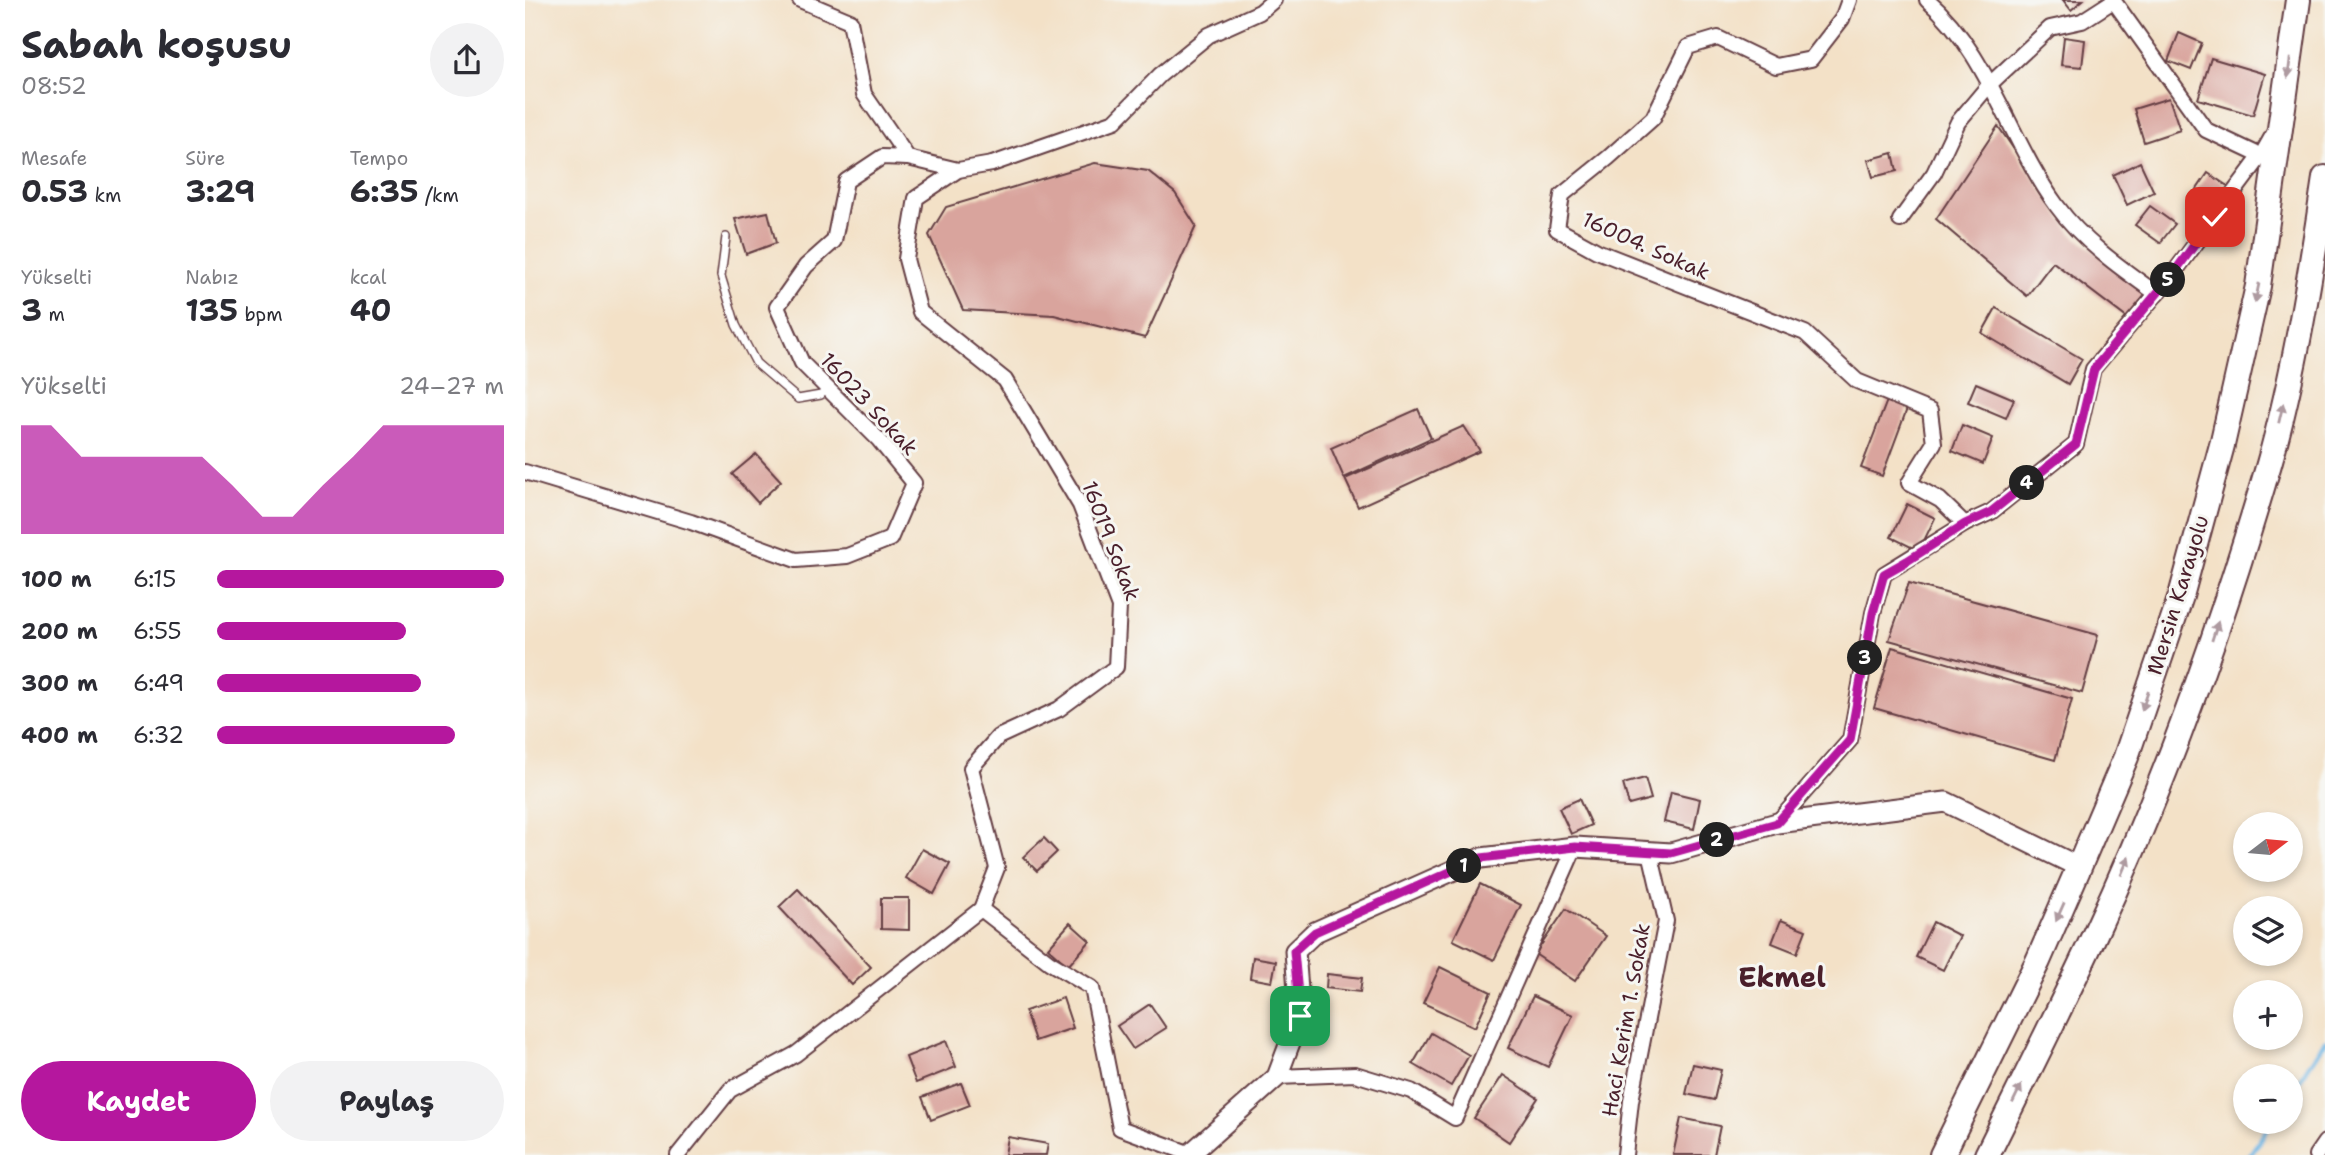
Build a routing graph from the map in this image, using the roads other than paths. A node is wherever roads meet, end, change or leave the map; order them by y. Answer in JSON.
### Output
{"nodes":[{"id":1,"x":800,"y":0,"type":"edge"},
{"id":2,"x":1274,"y":0,"type":"edge"},
{"id":3,"x":1849,"y":0,"type":"edge"},
{"id":4,"x":1927,"y":0,"type":"edge"},
{"id":5,"x":2113,"y":0,"type":"edge"},
{"id":6,"x":2298,"y":0,"type":"edge"},
{"id":7,"x":1989,"y":85,"type":"junction"},
{"id":8,"x":2282,"y":120,"type":"junction"},
{"id":9,"x":2260,"y":156,"type":"junction"},
{"id":10,"x":908,"y":158,"type":"junction"},
{"id":11,"x":958,"y":170,"type":"junction"},
{"id":12,"x":2325,"y":178,"type":"edge"},
{"id":13,"x":1900,"y":220,"type":"dead end"},
{"id":14,"x":726,"y":237,"type":"dead end"},
{"id":15,"x":2157,"y":294,"type":"junction"},
{"id":16,"x":827,"y":388,"type":"junction"},
{"id":17,"x":525,"y":472,"type":"edge"},
{"id":18,"x":1965,"y":524,"type":"junction"},
{"id":19,"x":1777,"y":823,"type":"junction"},
{"id":20,"x":1575,"y":847,"type":"junction"},
{"id":21,"x":1650,"y":852,"type":"junction"},
{"id":22,"x":2079,"y":867,"type":"junction"},
{"id":23,"x":981,"y":909,"type":"junction"},
{"id":24,"x":1277,"y":1077,"type":"junction"},
{"id":25,"x":2325,"y":1142,"type":"edge"},
{"id":26,"x":678,"y":1155,"type":"edge"},
{"id":27,"x":1190,"y":1155,"type":"edge"},
{"id":28,"x":1625,"y":1155,"type":"edge"},
{"id":29,"x":1942,"y":1155,"type":"edge"},
{"id":30,"x":1987,"y":1155,"type":"edge"},
{"id":31,"x":2316,"y":1155,"type":"edge"}],
"edges":[{"from":1,"to":10,"type":"street"},
{"from":2,"to":11,"type":"street"},
{"from":3,"to":18,"type":"street","name":"16004. Sokak"},
{"from":4,"to":7,"type":"street"},
{"from":5,"to":7,"type":"street"},
{"from":5,"to":9,"type":"street"},
{"from":6,"to":8,"type":"highway","name":"Mersin Karayolu","one_way":true},
{"from":7,"to":13,"type":"street"},
{"from":7,"to":15,"type":"street"},
{"from":8,"to":9,"type":"street"},
{"from":8,"to":22,"type":"highway","name":"Mersin Karayolu","one_way":true},
{"from":9,"to":15,"type":"street"},
{"from":10,"to":11,"type":"street","name":"16023 Sokak"},
{"from":10,"to":16,"type":"street","name":"16023 Sokak"},
{"from":11,"to":23,"type":"street","name":"16019 Sokak"},
{"from":30,"to":12,"type":"highway","name":"Mersin Karayolu","one_way":true},
{"from":14,"to":16,"type":"lane"},
{"from":15,"to":18,"type":"street"},
{"from":16,"to":17,"type":"street","name":"16023 Sokak"},
{"from":18,"to":19,"type":"street"},
{"from":19,"to":21,"type":"street"},
{"from":19,"to":22,"type":"street"},
{"from":20,"to":21,"type":"street"},
{"from":20,"to":24,"type":"street"},
{"from":20,"to":24,"type":"street"},
{"from":21,"to":28,"type":"street","name":"Haci Kerim 1. Sokak"},
{"from":22,"to":29,"type":"highway","name":"Mersin Karayolu","one_way":true},
{"from":23,"to":26,"type":"street"},
{"from":23,"to":27,"type":"street"},
{"from":24,"to":27,"type":"street"},
{"from":25,"to":31,"type":"street"}]}
